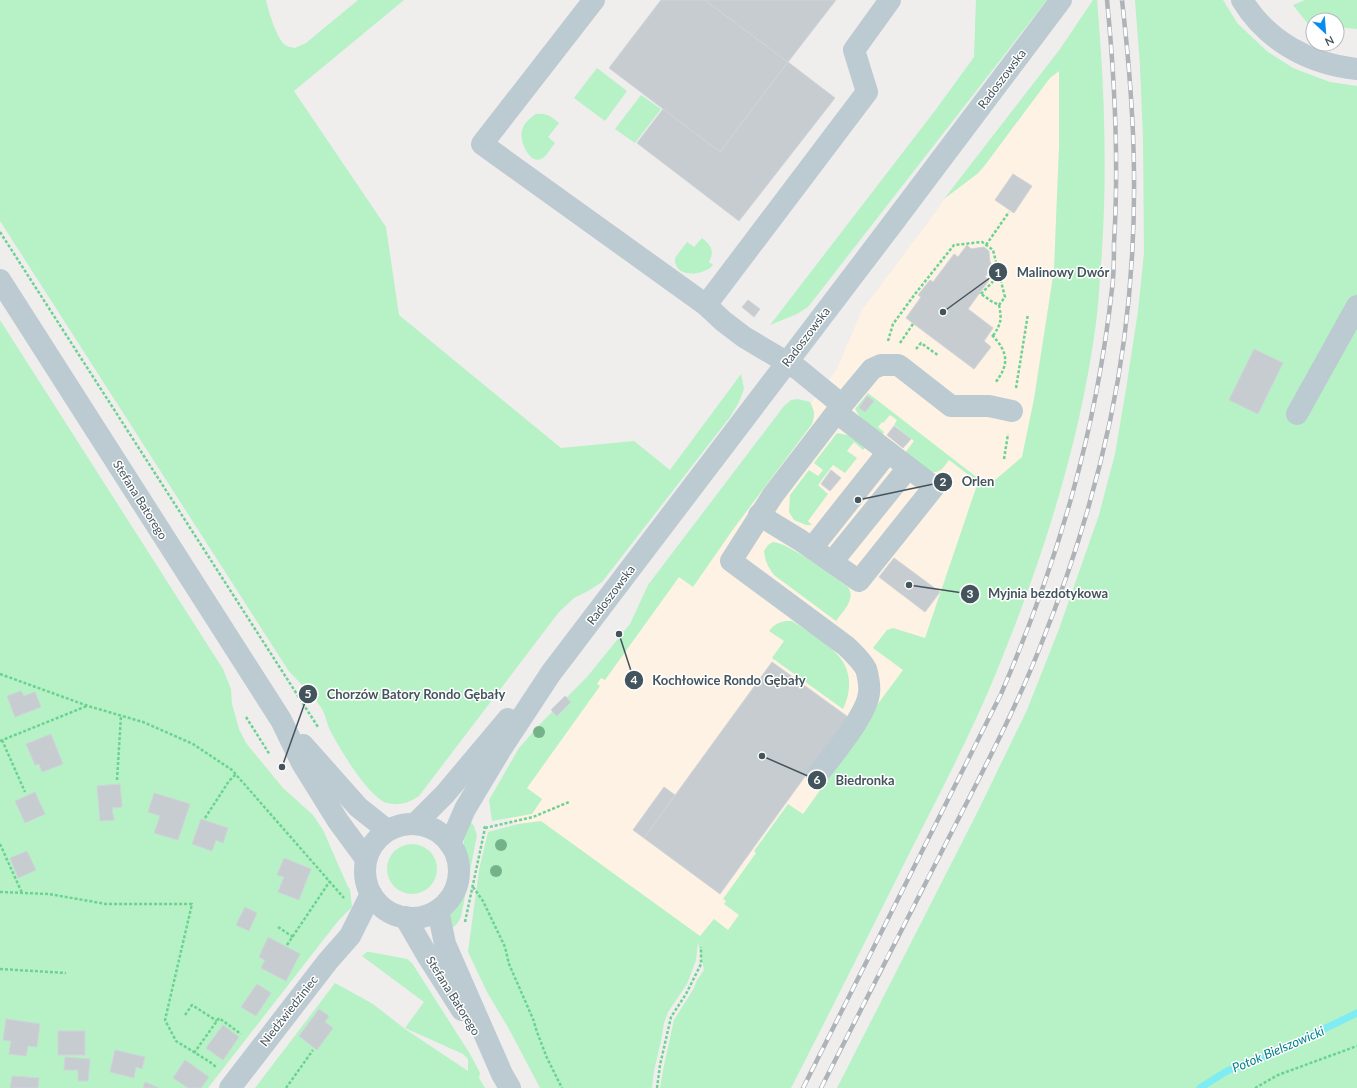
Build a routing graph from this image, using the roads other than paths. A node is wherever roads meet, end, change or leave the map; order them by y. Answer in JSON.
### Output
{"nodes":[{"id":1,"x":594,"y":0,"type":"edge"},
{"id":2,"x":890,"y":0,"type":"edge"},
{"id":3,"x":1061,"y":0,"type":"edge"},
{"id":4,"x":1242,"y":0,"type":"edge"},
{"id":5,"x":1357,"y":69,"type":"edge"},
{"id":6,"x":0,"y":280,"type":"edge"},
{"id":7,"x":706,"y":305,"type":"junction"},
{"id":8,"x":1357,"y":306,"type":"edge"},
{"id":9,"x":787,"y":363,"type":"junction"},
{"id":10,"x":839,"y":409,"type":"junction"},
{"id":11,"x":1012,"y":411,"type":"dead end"},
{"id":12,"x":1297,"y":414,"type":"dead end"},
{"id":13,"x":898,"y":460,"type":"junction"},
{"id":14,"x":759,"y":515,"type":"junction"},
{"id":15,"x":822,"y":556,"type":"junction"},
{"id":16,"x":551,"y":673,"type":"junction"},
{"id":17,"x":281,"y":720,"type":"junction"},
{"id":18,"x":817,"y":776,"type":"dead end"},
{"id":19,"x":415,"y":824,"type":"junction"},
{"id":20,"x":387,"y":830,"type":"junction"},
{"id":21,"x":450,"y":844,"type":"junction"},
{"id":22,"x":366,"y":859,"type":"junction"},
{"id":23,"x":371,"y":894,"type":"junction"},
{"id":24,"x":438,"y":910,"type":"junction"},
{"id":25,"x":395,"y":914,"type":"junction"},
{"id":26,"x":350,"y":936,"type":"junction"},
{"id":27,"x":506,"y":1081,"type":"edge"},
{"id":28,"x":230,"y":1088,"type":"edge"}],
"edges":[{"from":1,"to":7,"type":"street"},
{"from":2,"to":7,"type":"street"},
{"from":3,"to":9,"type":"street","name":"Radoszowska"},
{"from":4,"to":5,"type":"street"},
{"from":6,"to":17,"type":"street","name":"Stefana Batorego"},
{"from":7,"to":9,"type":"street"},
{"from":8,"to":12,"type":"street"},
{"from":9,"to":10,"type":"street"},
{"from":9,"to":16,"type":"street","name":"Radoszowska"},
{"from":10,"to":11,"type":"street"},
{"from":10,"to":13,"type":"street"},
{"from":10,"to":14,"type":"street"},
{"from":13,"to":15,"type":"street"},
{"from":13,"to":15,"type":"street"},
{"from":14,"to":15,"type":"street"},
{"from":14,"to":18,"type":"street"},
{"from":16,"to":19,"type":"street","name":"Radoszowska"},
{"from":16,"to":21,"type":"street","name":"Radoszowska"},
{"from":17,"to":20,"type":"street","name":"Stefana Batorego"},
{"from":17,"to":22,"type":"street","name":"Stefana Batorego"},
{"from":19,"to":20,"type":"street"},
{"from":19,"to":21,"type":"street"},
{"from":20,"to":22,"type":"street"},
{"from":21,"to":24,"type":"street"},
{"from":22,"to":23,"type":"street"},
{"from":23,"to":25,"type":"street"},
{"from":23,"to":26,"type":"street","name":"Niedźwiedziniec"},
{"from":24,"to":25,"type":"street"},
{"from":24,"to":27,"type":"street","name":"Stefana Batorego"},
{"from":25,"to":26,"type":"street","name":"Niedźwiedziniec"},
{"from":25,"to":27,"type":"street","name":"Stefana Batorego"},
{"from":26,"to":28,"type":"street","name":"Niedźwiedziniec"}]}
